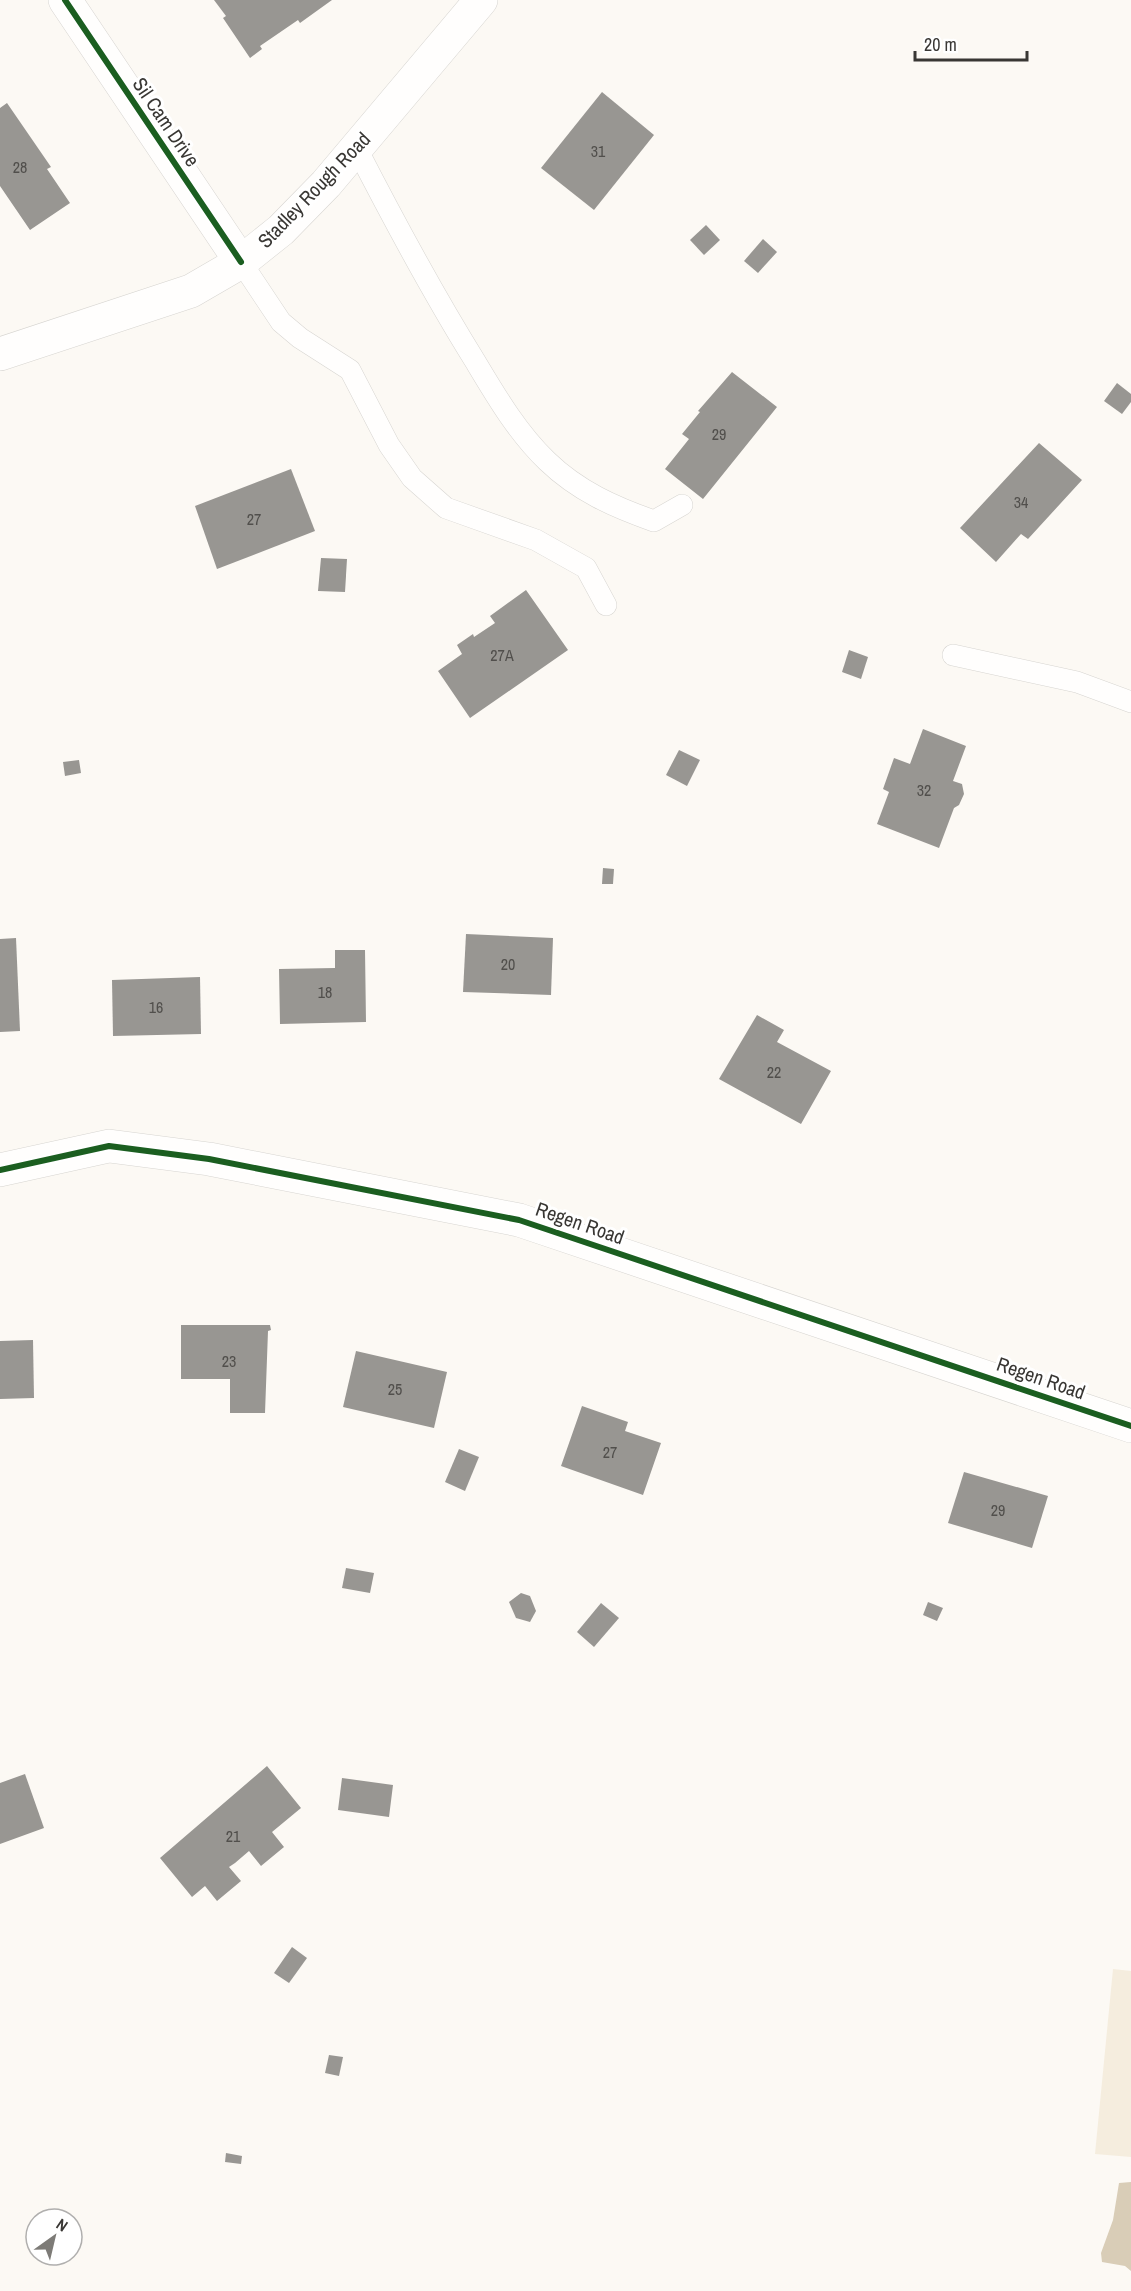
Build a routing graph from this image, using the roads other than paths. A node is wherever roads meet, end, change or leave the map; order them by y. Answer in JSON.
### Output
{"nodes":[{"id":1,"x":65,"y":0,"type":"edge"},
{"id":2,"x":481,"y":0,"type":"edge"},
{"id":3,"x":357,"y":149,"type":"junction"},
{"id":4,"x":241,"y":262,"type":"junction"},
{"id":5,"x":0,"y":354,"type":"edge"},
{"id":6,"x":682,"y":505,"type":"dead end"},
{"id":7,"x":606,"y":605,"type":"dead end"},
{"id":8,"x":953,"y":655,"type":"dead end"},
{"id":9,"x":1131,"y":702,"type":"edge"},
{"id":10,"x":0,"y":1170,"type":"edge"},
{"id":11,"x":1131,"y":1426,"type":"edge"}],
"edges":[{"from":1,"to":4,"type":"street","name":"Sil Cam Drive"},
{"from":2,"to":3,"type":"street","name":"Stadley Rough Road"},
{"from":3,"to":4,"type":"street","name":"Stadley Rough Road"},
{"from":3,"to":6,"type":"lane"},
{"from":4,"to":5,"type":"street","name":"Stadley Rough Road"},
{"from":4,"to":7,"type":"lane"},
{"from":8,"to":9,"type":"lane"},
{"from":10,"to":11,"type":"street","name":"Regen Road"}]}
